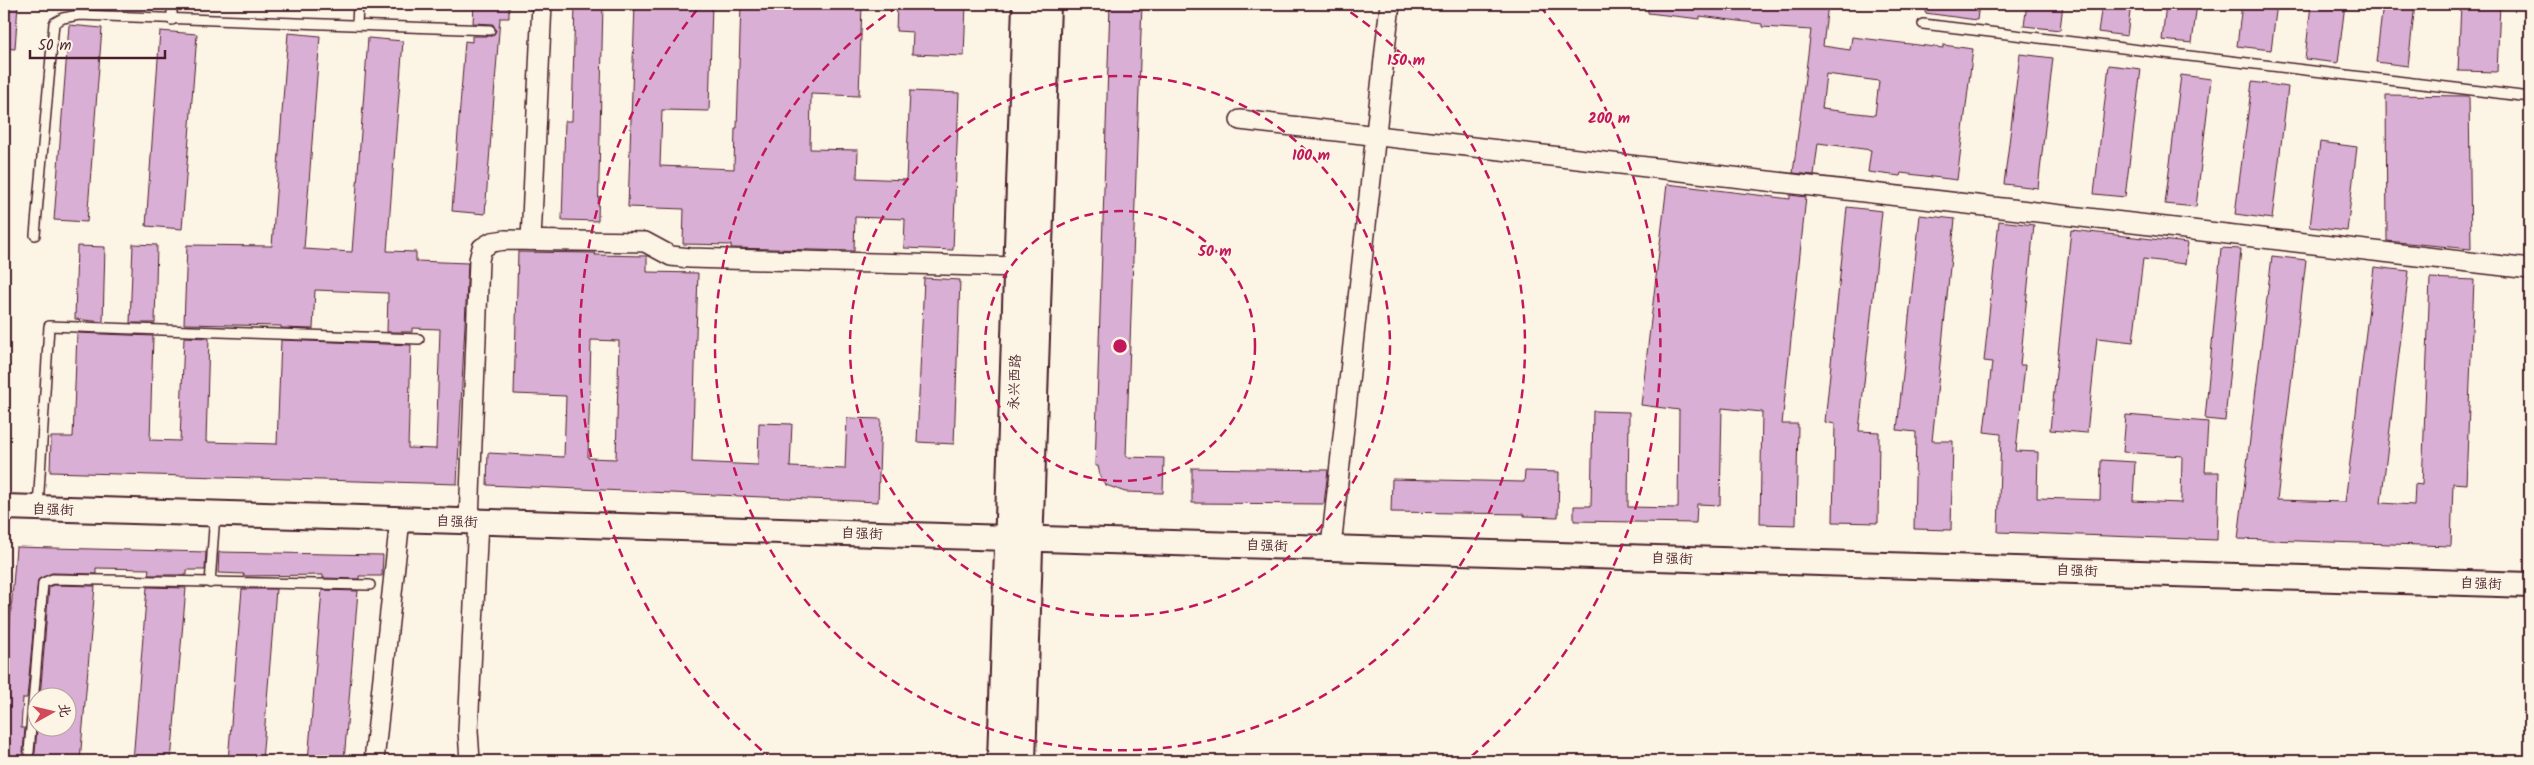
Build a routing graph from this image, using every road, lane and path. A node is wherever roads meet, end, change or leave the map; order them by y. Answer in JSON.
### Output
{"nodes":[{"id":1,"x":172,"y":4,"type":"edge"},
{"id":2,"x":358,"y":4,"type":"edge"},
{"id":3,"x":542,"y":4,"type":"edge"},
{"id":4,"x":1026,"y":4,"type":"edge"},
{"id":5,"x":1047,"y":4,"type":"edge"},
{"id":6,"x":1390,"y":4,"type":"edge"},
{"id":7,"x":172,"y":20,"type":"junction"},
{"id":8,"x":1923,"y":24,"type":"dead end"},
{"id":9,"x":357,"y":25,"type":"junction"},
{"id":10,"x":490,"y":30,"type":"dead end"},
{"id":11,"x":2530,"y":98,"type":"edge"},
{"id":12,"x":1240,"y":120,"type":"dead end"},
{"id":13,"x":1376,"y":136,"type":"junction"},
{"id":14,"x":35,"y":234,"type":"dead end"},
{"id":15,"x":530,"y":240,"type":"junction"},
{"id":16,"x":1018,"y":268,"type":"junction"},
{"id":17,"x":2530,"y":269,"type":"edge"},
{"id":18,"x":419,"y":339,"type":"dead end"},
{"id":19,"x":4,"y":507,"type":"edge"},
{"id":20,"x":38,"y":508,"type":"junction"},
{"id":21,"x":215,"y":514,"type":"junction"},
{"id":22,"x":400,"y":519,"type":"junction"},
{"id":23,"x":473,"y":521,"type":"junction"},
{"id":24,"x":1019,"y":538,"type":"junction"},
{"id":25,"x":1331,"y":547,"type":"junction"},
{"id":26,"x":210,"y":583,"type":"junction"},
{"id":27,"x":370,"y":585,"type":"dead end"},
{"id":28,"x":2530,"y":585,"type":"edge"},
{"id":29,"x":29,"y":752,"type":"dead end"},
{"id":30,"x":374,"y":761,"type":"edge"},
{"id":31,"x":470,"y":761,"type":"edge"},
{"id":32,"x":1002,"y":761,"type":"edge"},
{"id":33,"x":1022,"y":761,"type":"edge"}],
"edges":[{"from":1,"to":7,"type":"lane"},
{"from":2,"to":9,"type":"lane"},
{"from":3,"to":15,"type":"street"},
{"from":4,"to":16,"type":"main road","name":"永兴西路"},
{"from":5,"to":24,"type":"main road","name":"永兴西路"},
{"from":6,"to":13,"type":"street"},
{"from":7,"to":9,"type":"lane"},
{"from":7,"to":14,"type":"lane"},
{"from":8,"to":11,"type":"lane"},
{"from":9,"to":10,"type":"lane"},
{"from":12,"to":13,"type":"street"},
{"from":13,"to":17,"type":"street"},
{"from":13,"to":25,"type":"street"},
{"from":15,"to":16,"type":"street"},
{"from":15,"to":23,"type":"street"},
{"from":16,"to":24,"type":"main road","name":"永兴西路"},
{"from":18,"to":20,"type":"lane"},
{"from":19,"to":20,"type":"street","name":"自强街"},
{"from":20,"to":21,"type":"street","name":"自强街"},
{"from":21,"to":22,"type":"street","name":"自强街"},
{"from":21,"to":26,"type":"lane"},
{"from":22,"to":23,"type":"street","name":"自强街"},
{"from":22,"to":30,"type":"street"},
{"from":23,"to":24,"type":"street","name":"自强街"},
{"from":23,"to":31,"type":"street"},
{"from":24,"to":25,"type":"street","name":"自强街"},
{"from":24,"to":32,"type":"main road","name":"永兴西路"},
{"from":24,"to":33,"type":"main road","name":"永兴西路"},
{"from":25,"to":28,"type":"street","name":"自强街"},
{"from":26,"to":27,"type":"lane"},
{"from":26,"to":29,"type":"lane"}]}
